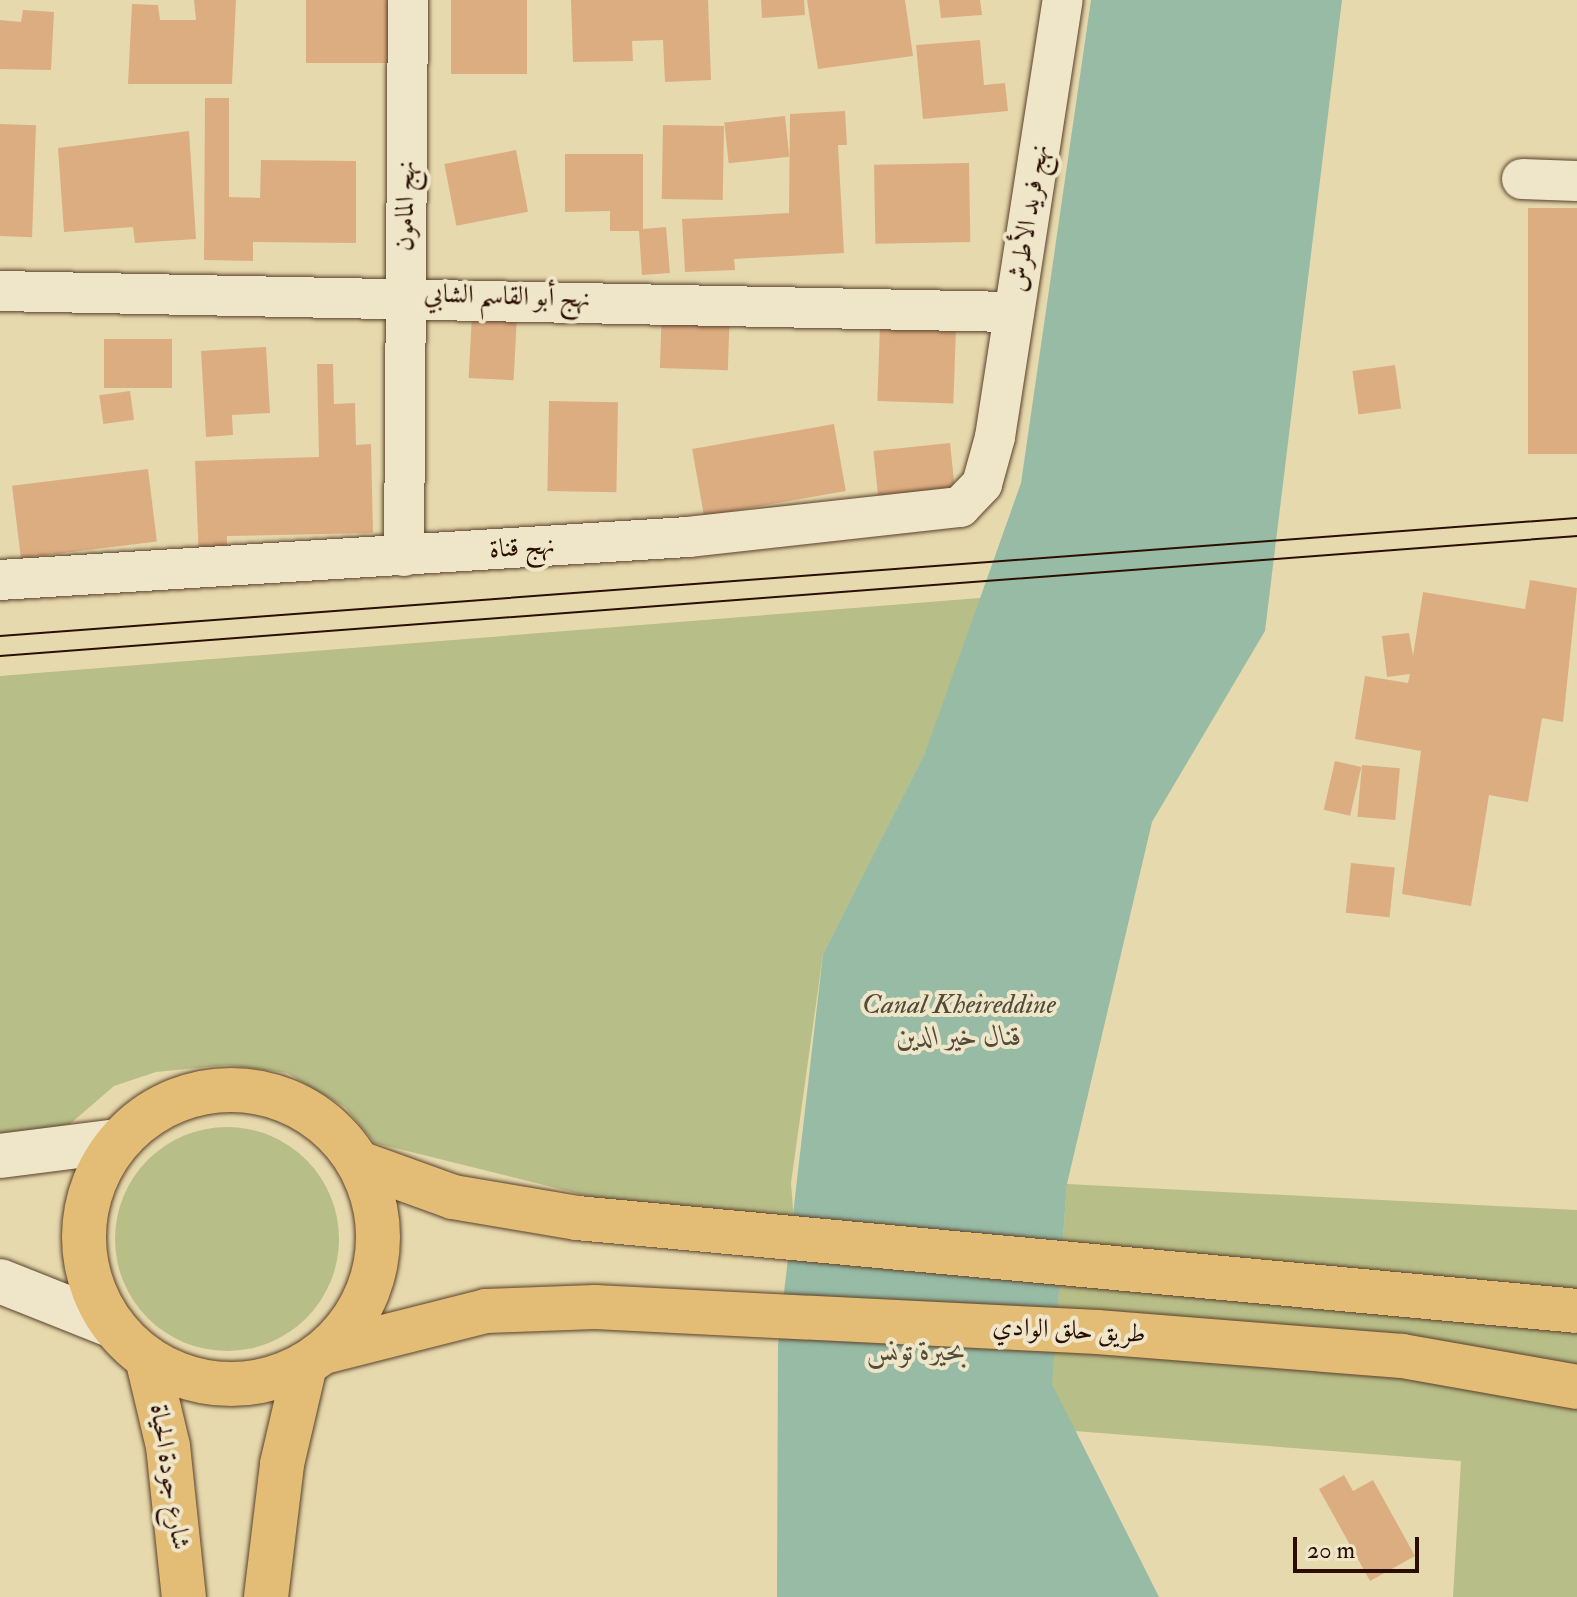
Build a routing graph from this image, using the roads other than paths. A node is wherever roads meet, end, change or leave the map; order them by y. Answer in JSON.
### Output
{"nodes":[{"id":1,"x":408,"y":0,"type":"edge"},
{"id":2,"x":1063,"y":0,"type":"edge"},
{"id":3,"x":1522,"y":179,"type":"dead end"},
{"id":4,"x":1577,"y":181,"type":"edge"},
{"id":5,"x":0,"y":291,"type":"edge"},
{"id":6,"x":405,"y":294,"type":"junction"},
{"id":7,"x":1014,"y":312,"type":"junction"},
{"id":8,"x":995,"y":437,"type":"joint"},
{"id":9,"x":404,"y":556,"type":"junction"},
{"id":10,"x":0,"y":580,"type":"edge"},
{"id":11,"x":117,"y":1141,"type":"junction"},
{"id":12,"x":0,"y":1156,"type":"edge"},
{"id":13,"x":359,"y":1163,"type":"junction"},
{"id":14,"x":0,"y":1281,"type":"edge"},
{"id":15,"x":1577,"y":1311,"type":"edge"},
{"id":16,"x":113,"y":1326,"type":"junction"},
{"id":17,"x":147,"y":1358,"type":"junction"},
{"id":18,"x":314,"y":1359,"type":"junction"},
{"id":19,"x":1577,"y":1387,"type":"edge"},
{"id":20,"x":184,"y":1597,"type":"edge"},
{"id":21,"x":266,"y":1597,"type":"edge"}],
"edges":[{"from":1,"to":6,"type":"street","name":"نهج المامون"},
{"from":2,"to":7,"type":"street","name":"نهج فريد الأطرش"},
{"from":3,"to":4,"type":"street"},
{"from":5,"to":6,"type":"street","name":"نهج أبو القاسم الشابي"},
{"from":6,"to":7,"type":"street","name":"نهج أبو القاسم الشابي"},
{"from":6,"to":9,"type":"street","name":"نهج المامون"},
{"from":7,"to":8,"type":"street","name":"نهج فريد الأطرش"},
{"from":8,"to":9,"type":"street","name":"نهج قناة"},
{"from":9,"to":10,"type":"street","name":"نهج قناة"},
{"from":11,"to":12,"type":"main road"},
{"from":11,"to":13,"type":"highway","name":"طريق حلق الوادي"},
{"from":11,"to":16,"type":"highway","name":"طريق حلق الوادي"},
{"from":13,"to":15,"type":"highway"},
{"from":13,"to":18,"type":"highway"},
{"from":14,"to":16,"type":"main road"},
{"from":16,"to":17,"type":"highway","name":"طريق حلق الوادي"},
{"from":17,"to":18,"type":"highway","name":"طريق حلق الوادي"},
{"from":17,"to":20,"type":"highway","name":"شارع جودة الحياة"},
{"from":18,"to":19,"type":"highway","name":"طريق حلق الوادي"},
{"from":18,"to":21,"type":"highway"}]}
